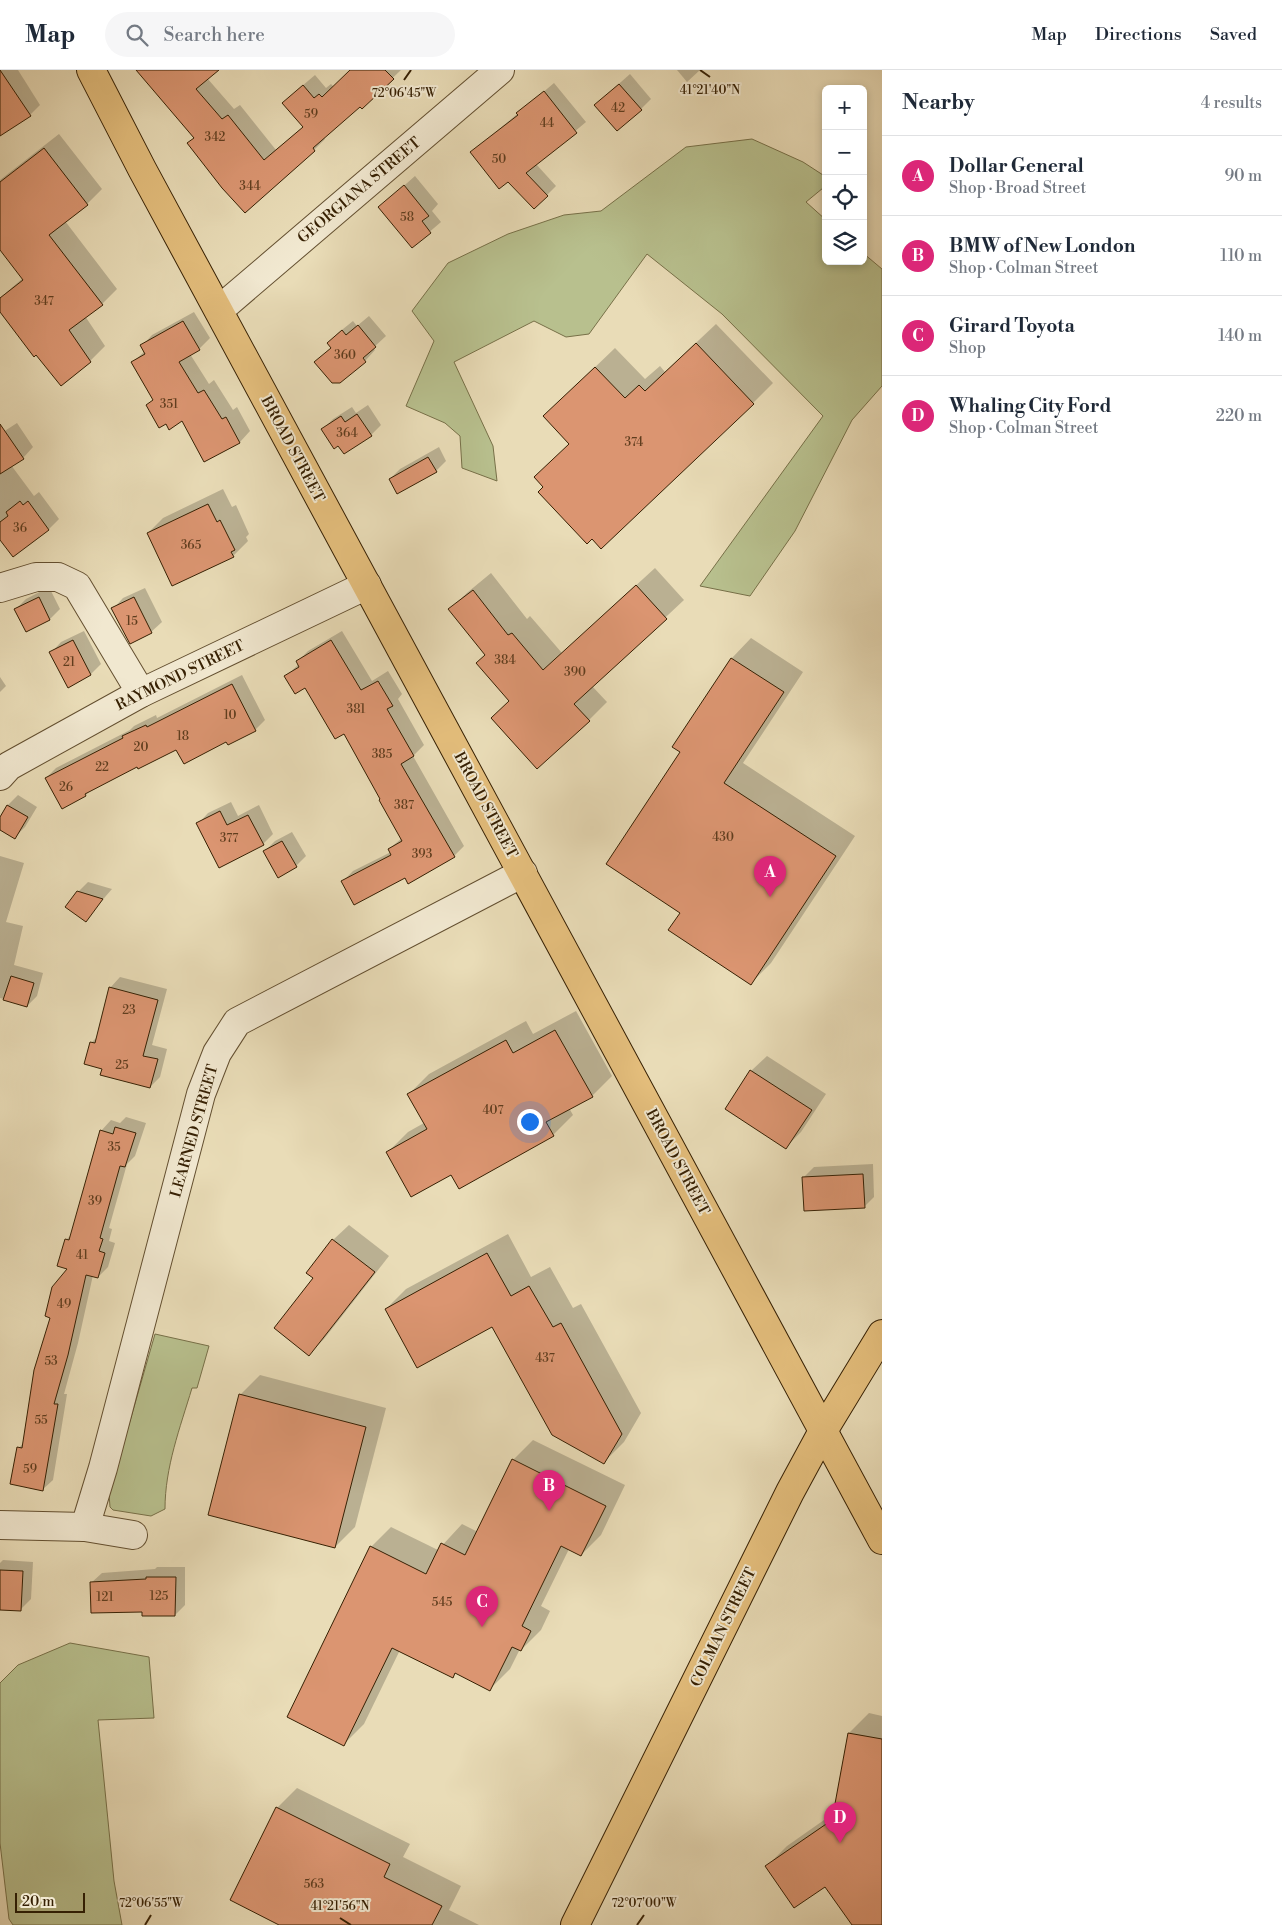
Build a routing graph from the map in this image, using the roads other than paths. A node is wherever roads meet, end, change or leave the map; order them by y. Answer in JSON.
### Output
{"nodes":[{"id":1,"x":91,"y":70,"type":"edge"},
{"id":2,"x":500,"y":70,"type":"edge"},
{"id":3,"x":219,"y":310,"type":"junction"},
{"id":4,"x":367,"y":585,"type":"junction"},
{"id":5,"x":0,"y":588,"type":"edge"},
{"id":6,"x":141,"y":693,"type":"junction"},
{"id":7,"x":0,"y":776,"type":"edge"},
{"id":8,"x":523,"y":873,"type":"junction"},
{"id":9,"x":882,"y":1334,"type":"edge"},
{"id":10,"x":823,"y":1431,"type":"junction"},
{"id":11,"x":0,"y":1525,"type":"edge"},
{"id":12,"x":85,"y":1526,"type":"junction"},
{"id":13,"x":133,"y":1534,"type":"dead end"},
{"id":14,"x":882,"y":1540,"type":"edge"},
{"id":15,"x":575,"y":1925,"type":"edge"}],
"edges":[{"from":1,"to":3,"type":"main road","name":"BROAD STREET"},
{"from":2,"to":3,"type":"street","name":"GEORGIANA STREET"},
{"from":3,"to":4,"type":"main road","name":"BROAD STREET"},
{"from":4,"to":6,"type":"street","name":"RAYMOND STREET"},
{"from":4,"to":8,"type":"main road","name":"BROAD STREET"},
{"from":5,"to":6,"type":"street"},
{"from":6,"to":7,"type":"street","name":"RAYMOND STREET"},
{"from":8,"to":10,"type":"main road","name":"BROAD STREET"},
{"from":8,"to":12,"type":"street","name":"LEARNED STREET"},
{"from":9,"to":10,"type":"main road","name":"COLMAN STREET"},
{"from":10,"to":14,"type":"main road","name":"BROAD STREET"},
{"from":10,"to":15,"type":"main road","name":"COLMAN STREET"},
{"from":11,"to":12,"type":"street"},
{"from":12,"to":13,"type":"street"}]}
